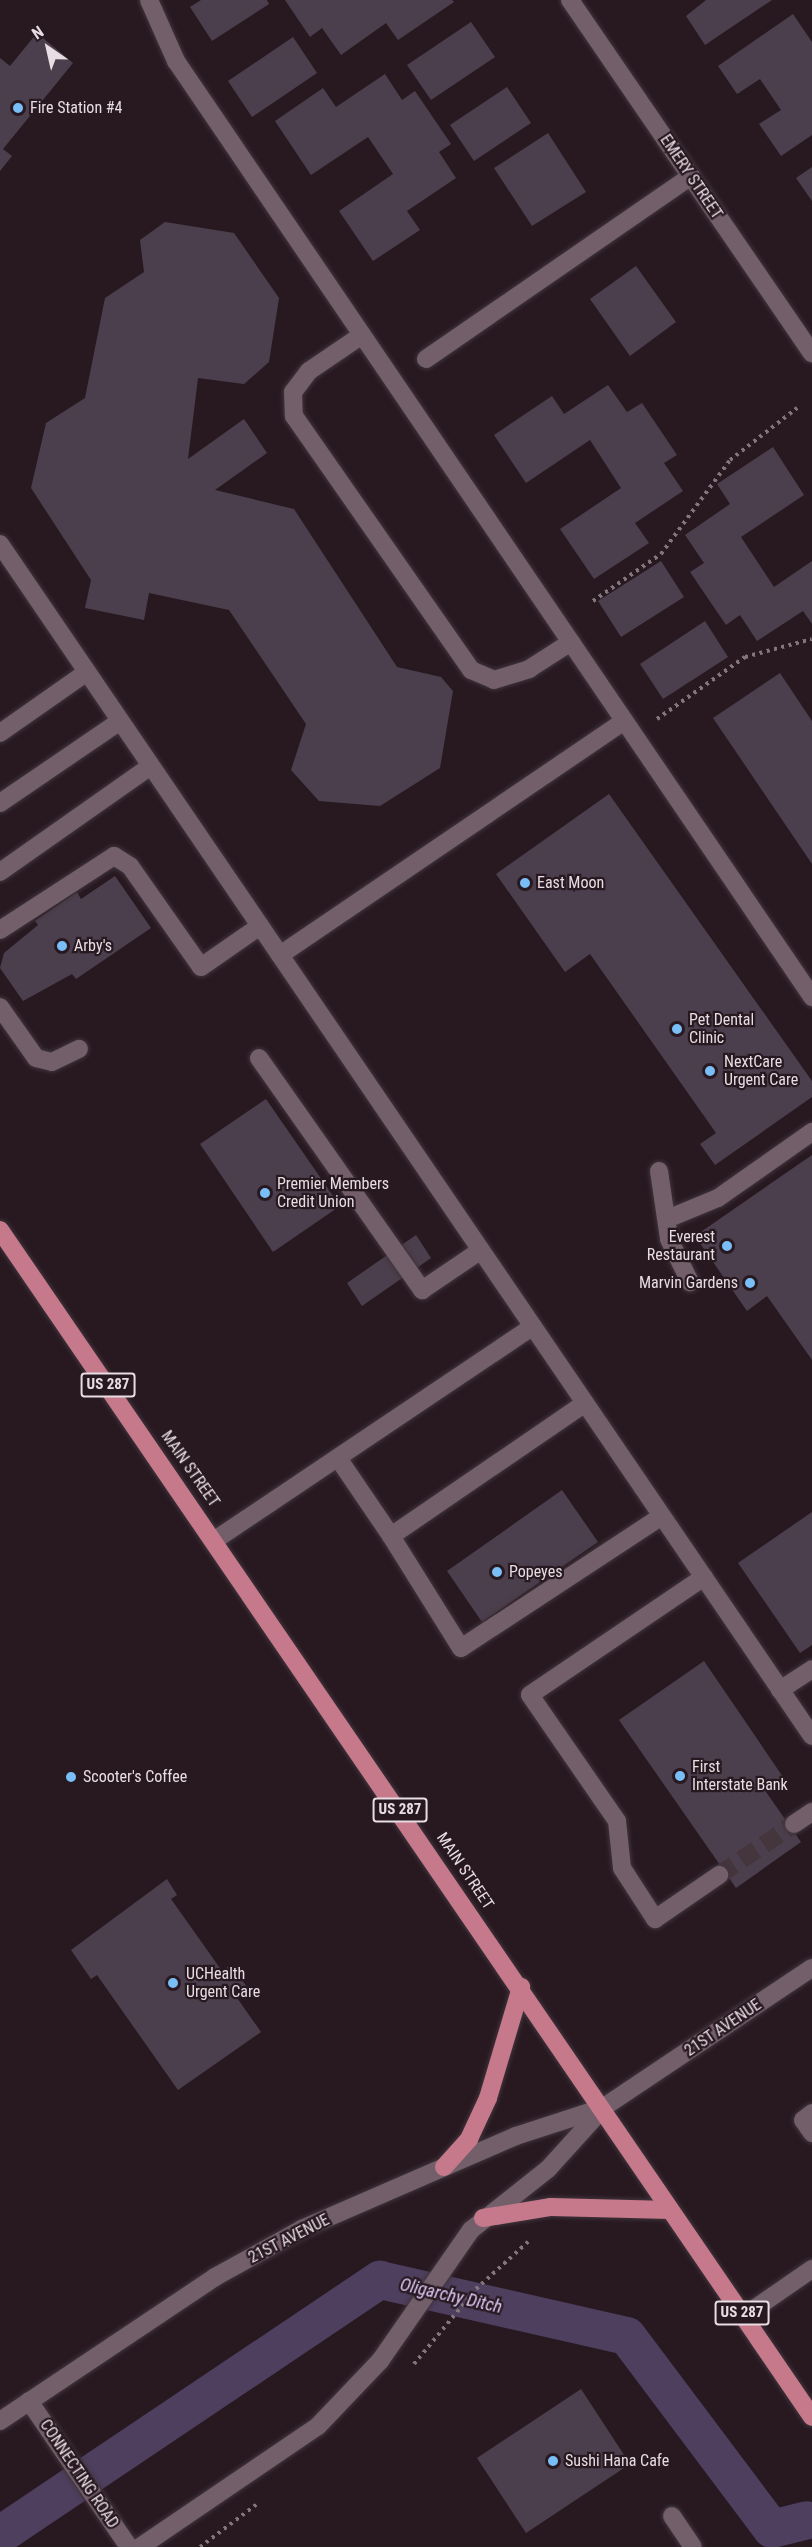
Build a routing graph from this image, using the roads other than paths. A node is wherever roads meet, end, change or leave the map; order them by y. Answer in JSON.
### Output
{"nodes":[{"id":1,"x":149,"y":0,"type":"edge"},
{"id":2,"x":570,"y":0,"type":"edge"},
{"id":3,"x":691,"y":176,"type":"junction"},
{"id":4,"x":362,"y":335,"type":"junction"},
{"id":5,"x":812,"y":353,"type":"edge"},
{"id":6,"x":426,"y":359,"type":"dead end"},
{"id":7,"x":0,"y":544,"type":"edge"},
{"id":8,"x":571,"y":642,"type":"junction"},
{"id":9,"x":87,"y":672,"type":"junction"},
{"id":10,"x":120,"y":721,"type":"junction"},
{"id":11,"x":629,"y":728,"type":"junction"},
{"id":12,"x":0,"y":733,"type":"edge"},
{"id":13,"x":151,"y":766,"type":"junction"},
{"id":14,"x":0,"y":803,"type":"edge"},
{"id":15,"x":0,"y":872,"type":"edge"},
{"id":16,"x":260,"y":926,"type":"junction"},
{"id":17,"x":0,"y":930,"type":"edge"},
{"id":18,"x":280,"y":955,"type":"junction"},
{"id":19,"x":812,"y":998,"type":"edge"},
{"id":20,"x":0,"y":1007,"type":"edge"},
{"id":21,"x":79,"y":1049,"type":"dead end"},
{"id":22,"x":259,"y":1058,"type":"dead end"},
{"id":23,"x":812,"y":1132,"type":"edge"},
{"id":24,"x":659,"y":1172,"type":"dead end"},
{"id":25,"x":667,"y":1219,"type":"junction"},
{"id":26,"x":0,"y":1230,"type":"edge"},
{"id":27,"x":481,"y":1250,"type":"junction"},
{"id":28,"x":690,"y":1282,"type":"dead end"},
{"id":29,"x":533,"y":1326,"type":"junction"},
{"id":30,"x":585,"y":1403,"type":"junction"},
{"id":31,"x":338,"y":1458,"type":"junction"},
{"id":32,"x":662,"y":1516,"type":"junction"},
{"id":33,"x":391,"y":1536,"type":"junction"},
{"id":34,"x":215,"y":1540,"type":"junction"},
{"id":35,"x":704,"y":1577,"type":"junction"},
{"id":36,"x":812,"y":1669,"type":"edge"},
{"id":37,"x":780,"y":1690,"type":"junction"},
{"id":38,"x":811,"y":1731,"type":"edge"},
{"id":39,"x":812,"y":1812,"type":"edge"},
{"id":40,"x":794,"y":1824,"type":"tunnel mouth"},
{"id":41,"x":719,"y":1875,"type":"tunnel mouth"},
{"id":42,"x":812,"y":1968,"type":"edge"},
{"id":43,"x":521,"y":1987,"type":"junction"},
{"id":44,"x":604,"y":2107,"type":"junction"},
{"id":45,"x":812,"y":2113,"type":"edge"},
{"id":46,"x":812,"y":2133,"type":"edge"},
{"id":47,"x":444,"y":2167,"type":"junction"},
{"id":48,"x":670,"y":2210,"type":"junction"},
{"id":49,"x":483,"y":2218,"type":"junction"},
{"id":50,"x":812,"y":2269,"type":"edge"},
{"id":51,"x":744,"y":2316,"type":"junction"},
{"id":52,"x":29,"y":2401,"type":"junction"},
{"id":53,"x":812,"y":2417,"type":"edge"},
{"id":54,"x":0,"y":2421,"type":"edge"},
{"id":55,"x":672,"y":2516,"type":"dead end"},
{"id":56,"x":129,"y":2547,"type":"edge"},
{"id":57,"x":140,"y":2547,"type":"edge"},
{"id":58,"x":693,"y":2547,"type":"edge"}],
"edges":[{"from":1,"to":4,"type":"street"},
{"from":2,"to":3,"type":"street","name":"EMERY STREET"},
{"from":3,"to":5,"type":"street","name":"EMERY STREET"},
{"from":3,"to":6,"type":"street"},
{"from":4,"to":8,"type":"street"},
{"from":4,"to":8,"type":"street"},
{"from":7,"to":9,"type":"street"},
{"from":8,"to":11,"type":"street"},
{"from":9,"to":10,"type":"street"},
{"from":9,"to":12,"type":"street"},
{"from":10,"to":13,"type":"street"},
{"from":10,"to":14,"type":"street"},
{"from":11,"to":18,"type":"street"},
{"from":11,"to":19,"type":"street"},
{"from":13,"to":15,"type":"street"},
{"from":13,"to":16,"type":"street"},
{"from":16,"to":17,"type":"street"},
{"from":16,"to":18,"type":"street"},
{"from":18,"to":27,"type":"street"},
{"from":20,"to":21,"type":"street"},
{"from":22,"to":27,"type":"street"},
{"from":23,"to":25,"type":"street"},
{"from":24,"to":25,"type":"street"},
{"from":25,"to":28,"type":"street"},
{"from":26,"to":34,"type":"highway","name":"MAIN STREET","number":"US 287"},
{"from":27,"to":29,"type":"street"},
{"from":29,"to":30,"type":"street"},
{"from":29,"to":31,"type":"street"},
{"from":30,"to":32,"type":"street"},
{"from":30,"to":33,"type":"street"},
{"from":31,"to":33,"type":"street"},
{"from":31,"to":34,"type":"street"},
{"from":32,"to":33,"type":"street"},
{"from":32,"to":35,"type":"street"},
{"from":34,"to":43,"type":"highway","name":"MAIN STREET","number":"US 287"},
{"from":35,"to":37,"type":"street"},
{"from":35,"to":41,"type":"street"},
{"from":36,"to":37,"type":"street"},
{"from":37,"to":38,"type":"street"},
{"from":39,"to":40,"type":"street"},
{"from":42,"to":44,"type":"street","name":"21ST AVENUE"},
{"from":43,"to":44,"type":"highway","name":"MAIN STREET","number":"US 287"},
{"from":43,"to":47,"type":"highway"},
{"from":44,"to":47,"type":"street","name":"21ST AVENUE"},
{"from":44,"to":48,"type":"highway","name":"MAIN STREET","number":"US 287"},
{"from":44,"to":49,"type":"street","name":"21ST AVENUE"},
{"from":45,"to":46,"type":"street"},
{"from":47,"to":52,"type":"street","name":"21ST AVENUE"},
{"from":48,"to":49,"type":"highway"},
{"from":48,"to":51,"type":"highway","name":"MAIN STREET","number":"US 287"},
{"from":49,"to":57,"type":"street","name":"21ST AVENUE"},
{"from":50,"to":51,"type":"street"},
{"from":51,"to":53,"type":"highway","name":"MAIN STREET","number":"US 287"},
{"from":52,"to":54,"type":"street","name":"21ST AVENUE"},
{"from":52,"to":56,"type":"street","name":"CONNECTING ROAD"},
{"from":55,"to":58,"type":"street"}]}
